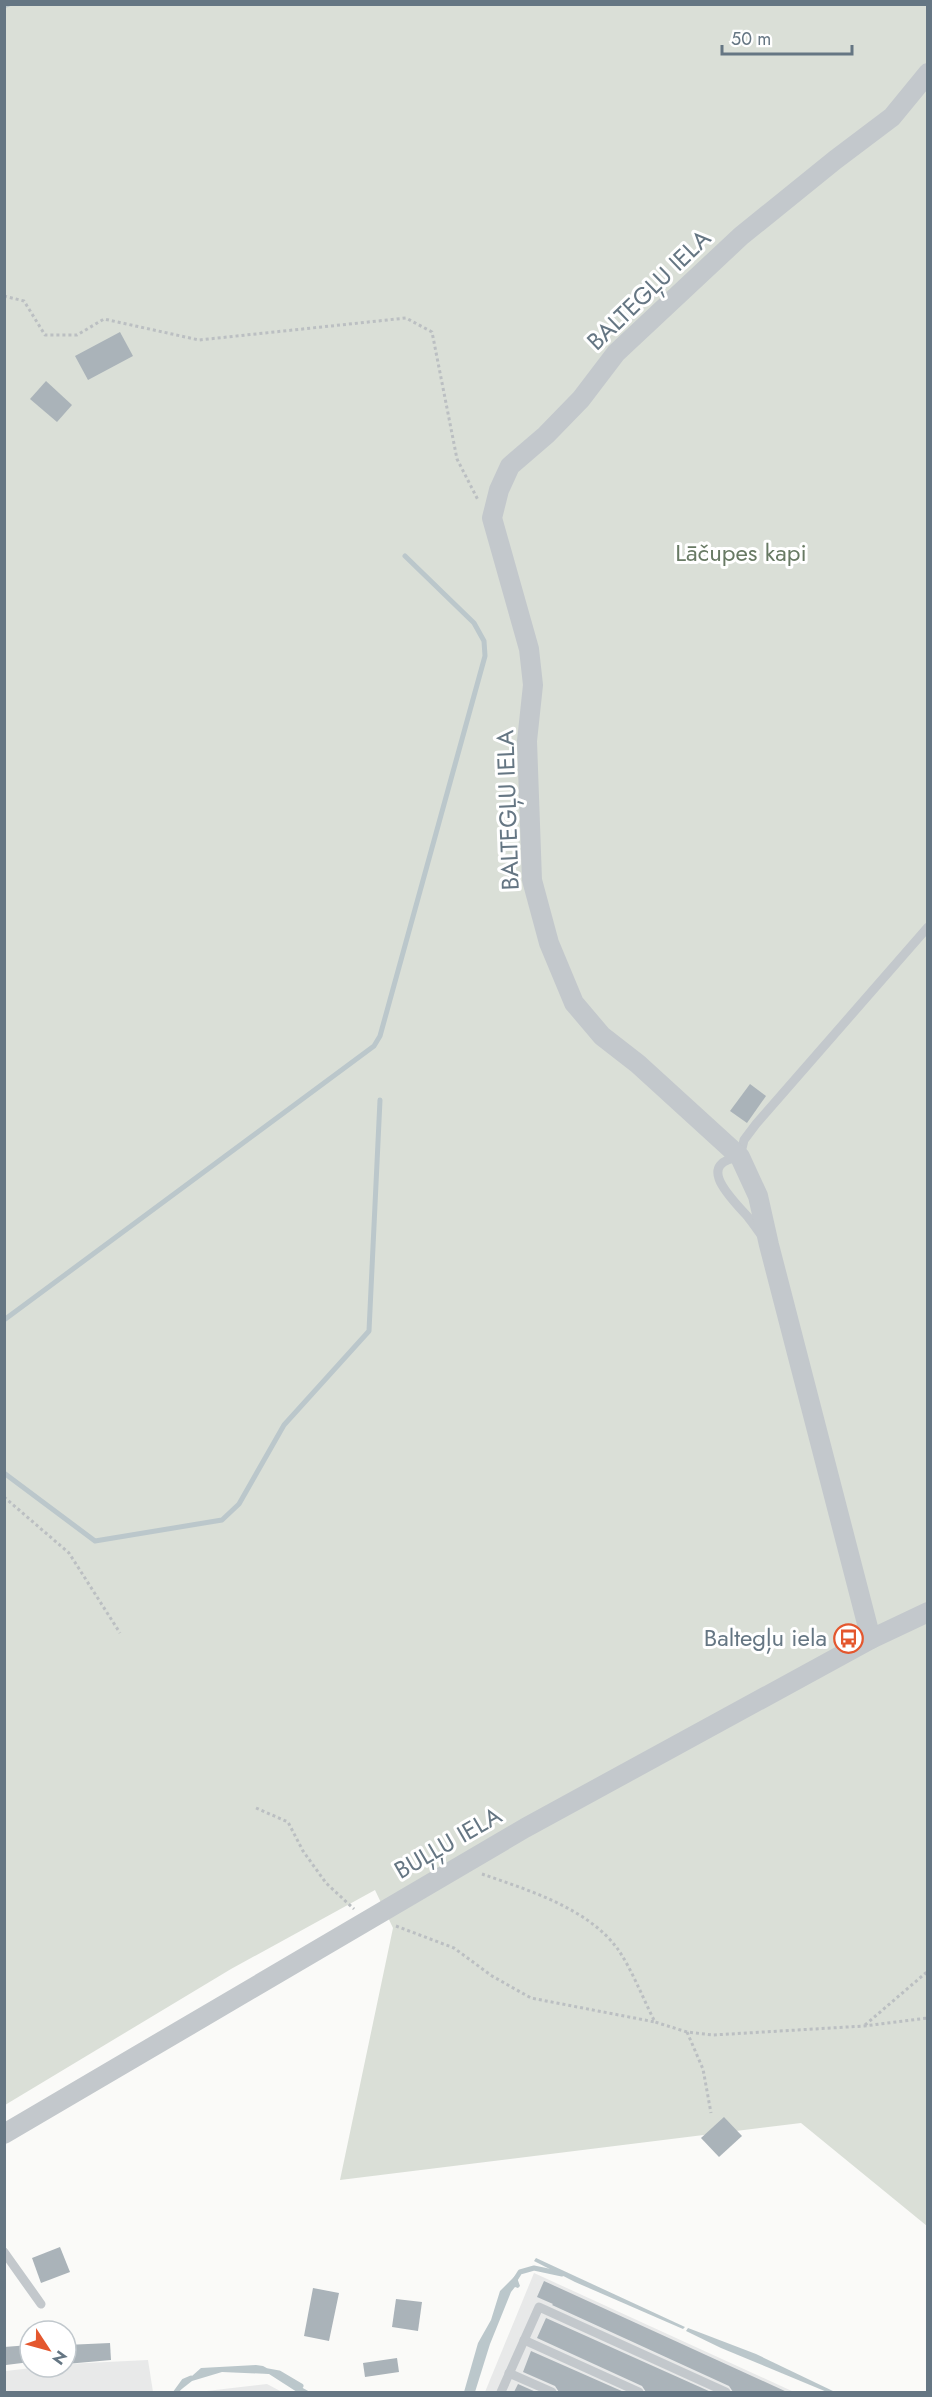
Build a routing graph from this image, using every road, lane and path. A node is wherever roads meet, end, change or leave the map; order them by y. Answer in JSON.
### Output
{"nodes":[{"id":1,"x":927,"y":73,"type":"edge"},
{"id":2,"x":4,"y":296,"type":"edge"},
{"id":3,"x":492,"y":518,"type":"junction"},
{"id":4,"x":927,"y":927,"type":"edge"},
{"id":5,"x":740,"y":1157,"type":"junction"},
{"id":6,"x":769,"y":1245,"type":"junction"},
{"id":7,"x":4,"y":1497,"type":"edge"},
{"id":8,"x":927,"y":1612,"type":"edge"},
{"id":9,"x":120,"y":1633,"type":"dead end"},
{"id":10,"x":871,"y":1639,"type":"junction"},
{"id":11,"x":256,"y":1808,"type":"dead end"},
{"id":12,"x":460,"y":1866,"type":"junction"},
{"id":13,"x":372,"y":1917,"type":"junction"},
{"id":14,"x":927,"y":1971,"type":"edge"},
{"id":15,"x":927,"y":2018,"type":"edge"},
{"id":16,"x":655,"y":2022,"type":"junction"},
{"id":17,"x":864,"y":2026,"type":"junction"},
{"id":18,"x":687,"y":2032,"type":"junction"},
{"id":19,"x":711,"y":2113,"type":"dead end"},
{"id":20,"x":4,"y":2134,"type":"edge"},
{"id":21,"x":4,"y":2252,"type":"edge"},
{"id":22,"x":41,"y":2304,"type":"dead end"},
{"id":23,"x":524,"y":2340,"type":"junction"},
{"id":24,"x":509,"y":2373,"type":"junction"},
{"id":25,"x":501,"y":2392,"type":"edge"},
{"id":26,"x":552,"y":2392,"type":"edge"},
{"id":27,"x":639,"y":2392,"type":"edge"},
{"id":28,"x":726,"y":2392,"type":"edge"}],
"edges":[{"from":1,"to":3,"type":"street","name":"BALTEGĻU IELA"},
{"from":2,"to":3,"type":"path"},
{"from":3,"to":5,"type":"street","name":"BALTEGĻU IELA"},
{"from":4,"to":5,"type":"lane"},
{"from":5,"to":6,"type":"street","name":"BALTEGĻU IELA"},
{"from":5,"to":6,"type":"lane"},
{"from":6,"to":10,"type":"street","name":"BALTEGĻU IELA"},
{"from":7,"to":9,"type":"path"},
{"from":8,"to":10,"type":"street","name":"BUĻĻU IELA"},
{"from":10,"to":12,"type":"street","name":"BUĻĻU IELA"},
{"from":11,"to":13,"type":"path"},
{"from":12,"to":13,"type":"street","name":"BUĻĻU IELA"},
{"from":12,"to":16,"type":"path"},
{"from":13,"to":16,"type":"path"},
{"from":13,"to":20,"type":"street","name":"BUĻĻU IELA"},
{"from":14,"to":17,"type":"path"},
{"from":15,"to":17,"type":"path"},
{"from":16,"to":18,"type":"path"},
{"from":17,"to":18,"type":"path"},
{"from":18,"to":19,"type":"path"},
{"from":21,"to":22,"type":"lane"},
{"from":23,"to":24,"type":"lane"},
{"from":23,"to":27,"type":"lane"},
{"from":23,"to":28,"type":"lane"},
{"from":24,"to":25,"type":"lane"},
{"from":24,"to":26,"type":"lane"}]}
